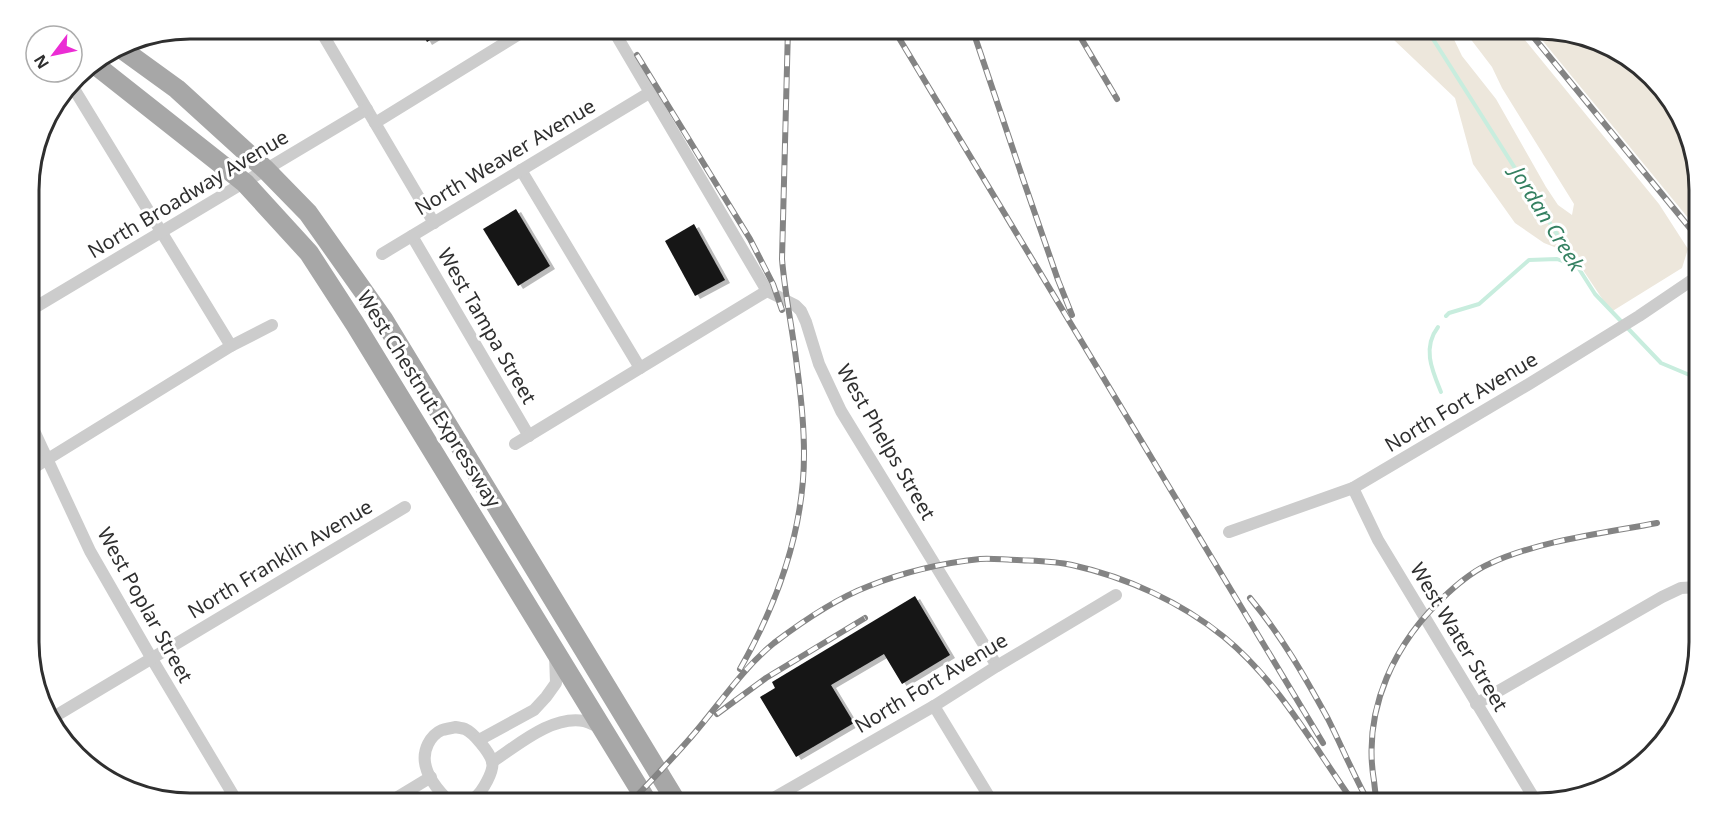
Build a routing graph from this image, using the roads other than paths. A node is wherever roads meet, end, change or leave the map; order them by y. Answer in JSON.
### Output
{"nodes":[{"id":1,"x":326,"y":39,"type":"edge"},
{"id":2,"x":511,"y":39,"type":"edge"},
{"id":3,"x":618,"y":39,"type":"edge"},
{"id":4,"x":127,"y":53,"type":"edge"},
{"id":5,"x":100,"y":69,"type":"edge"},
{"id":6,"x":75,"y":91,"type":"edge"},
{"id":7,"x":649,"y":93,"type":"junction"},
{"id":8,"x":367,"y":109,"type":"junction"},
{"id":9,"x":375,"y":123,"type":"junction"},
{"id":10,"x":266,"y":170,"type":"junction"},
{"id":11,"x":521,"y":170,"type":"junction"},
{"id":12,"x":245,"y":183,"type":"junction"},
{"id":13,"x":434,"y":223,"type":"junction"},
{"id":14,"x":161,"y":233,"type":"junction"},
{"id":15,"x":412,"y":236,"type":"junction"},
{"id":16,"x":382,"y":254,"type":"dead end"},
{"id":17,"x":1689,"y":282,"type":"edge"},
{"id":18,"x":767,"y":291,"type":"junction"},
{"id":19,"x":39,"y":305,"type":"edge"},
{"id":20,"x":272,"y":325,"type":"dead end"},
{"id":21,"x":231,"y":346,"type":"junction"},
{"id":22,"x":640,"y":368,"type":"junction"},
{"id":23,"x":529,"y":436,"type":"junction"},
{"id":24,"x":39,"y":442,"type":"edge"},
{"id":25,"x":515,"y":444,"type":"dead end"},
{"id":26,"x":47,"y":460,"type":"junction"},
{"id":27,"x":39,"y":465,"type":"edge"},
{"id":28,"x":1353,"y":488,"type":"junction"},
{"id":29,"x":405,"y":507,"type":"dead end"},
{"id":30,"x":1229,"y":532,"type":"dead end"},
{"id":31,"x":1689,"y":588,"type":"edge"},
{"id":32,"x":1116,"y":595,"type":"dead end"},
{"id":33,"x":554,"y":650,"type":"junction"},
{"id":34,"x":152,"y":659,"type":"junction"},
{"id":35,"x":997,"y":666,"type":"junction"},
{"id":36,"x":1476,"y":704,"type":"junction"},
{"id":37,"x":934,"y":706,"type":"junction"},
{"id":38,"x":57,"y":715,"type":"edge"},
{"id":39,"x":603,"y":729,"type":"junction"},
{"id":40,"x":478,"y":740,"type":"junction"},
{"id":41,"x":492,"y":762,"type":"junction"},
{"id":42,"x":430,"y":777,"type":"junction"},
{"id":43,"x":231,"y":793,"type":"edge"},
{"id":44,"x":404,"y":793,"type":"edge"},
{"id":45,"x":441,"y":793,"type":"edge"},
{"id":46,"x":479,"y":793,"type":"edge"},
{"id":47,"x":642,"y":793,"type":"edge"},
{"id":48,"x":671,"y":793,"type":"edge"},
{"id":49,"x":782,"y":793,"type":"edge"},
{"id":50,"x":987,"y":793,"type":"edge"},
{"id":51,"x":1531,"y":793,"type":"edge"}],
"edges":[{"from":1,"to":8,"type":"street","name":"West Tampa Street"},
{"from":2,"to":9,"type":"street"},
{"from":3,"to":7,"type":"street"},
{"from":4,"to":10,"type":"main road","name":"West Chestnut Expressway"},
{"from":5,"to":12,"type":"main road","name":"West Chestnut Expressway"},
{"from":6,"to":14,"type":"street"},
{"from":7,"to":11,"type":"street","name":"North Weaver Avenue"},
{"from":7,"to":18,"type":"street"},
{"from":8,"to":9,"type":"street","name":"West Tampa Street"},
{"from":8,"to":10,"type":"street","name":"North Broadway Avenue"},
{"from":9,"to":13,"type":"street","name":"West Tampa Street"},
{"from":10,"to":12,"type":"street","name":"North Broadway Avenue"},
{"from":10,"to":48,"type":"main road","name":"West Chestnut Expressway"},
{"from":11,"to":13,"type":"street","name":"North Weaver Avenue"},
{"from":11,"to":22,"type":"street"},
{"from":12,"to":14,"type":"street","name":"North Broadway Avenue"},
{"from":12,"to":33,"type":"main road","name":"West Chestnut Expressway"},
{"from":13,"to":15,"type":"street","name":"North Weaver Avenue"},
{"from":14,"to":19,"type":"street","name":"North Broadway Avenue"},
{"from":14,"to":21,"type":"street"},
{"from":15,"to":16,"type":"street","name":"North Weaver Avenue"},
{"from":15,"to":23,"type":"street","name":"West Tampa Street"},
{"from":17,"to":28,"type":"street","name":"North Fort Avenue"},
{"from":18,"to":22,"type":"street"},
{"from":18,"to":35,"type":"street","name":"West Phelps Street"},
{"from":20,"to":21,"type":"street"},
{"from":21,"to":26,"type":"street"},
{"from":22,"to":23,"type":"street"},
{"from":23,"to":25,"type":"street"},
{"from":24,"to":26,"type":"street","name":"West Poplar Street"},
{"from":26,"to":27,"type":"street"},
{"from":26,"to":34,"type":"street","name":"West Poplar Street"},
{"from":28,"to":30,"type":"street","name":"North Fort Avenue"},
{"from":28,"to":36,"type":"street","name":"West Water Street"},
{"from":29,"to":34,"type":"street","name":"North Franklin Avenue"},
{"from":31,"to":36,"type":"street"},
{"from":32,"to":35,"type":"street","name":"North Fort Avenue"},
{"from":33,"to":39,"type":"main road","name":"West Chestnut Expressway"},
{"from":33,"to":40,"type":"street"},
{"from":34,"to":38,"type":"street","name":"North Franklin Avenue"},
{"from":34,"to":43,"type":"street","name":"West Poplar Street"},
{"from":35,"to":37,"type":"street","name":"North Fort Avenue"},
{"from":36,"to":51,"type":"street","name":"West Water Street"},
{"from":37,"to":49,"type":"street","name":"North Fort Avenue"},
{"from":37,"to":50,"type":"street"},
{"from":39,"to":41,"type":"street"},
{"from":39,"to":47,"type":"main road","name":"West Chestnut Expressway"},
{"from":40,"to":41,"type":"street"},
{"from":40,"to":42,"type":"street"},
{"from":41,"to":46,"type":"street"},
{"from":42,"to":44,"type":"street"},
{"from":42,"to":45,"type":"street"}]}
